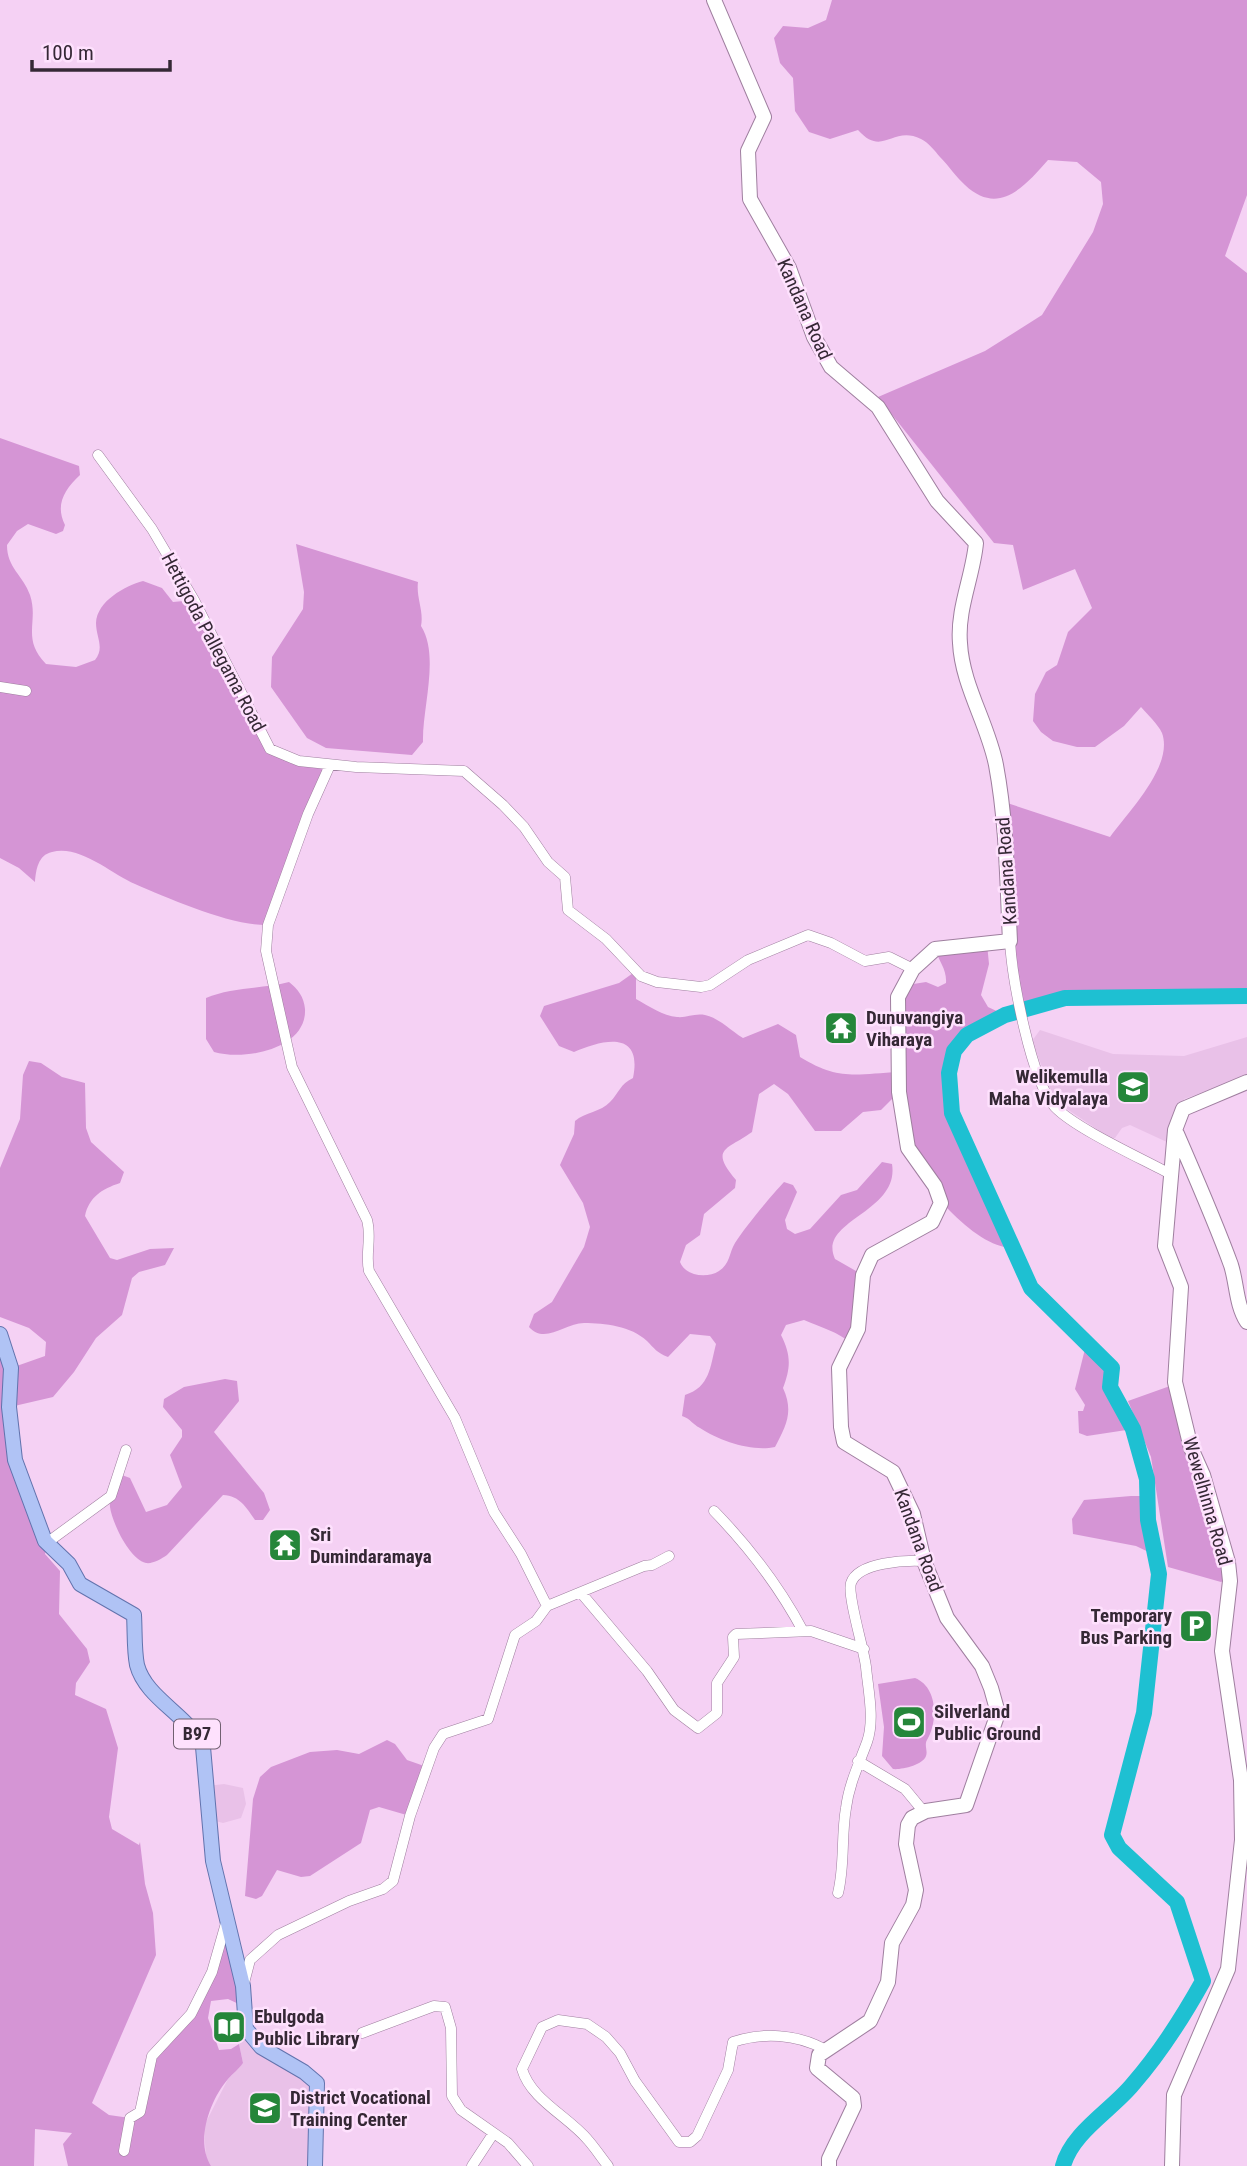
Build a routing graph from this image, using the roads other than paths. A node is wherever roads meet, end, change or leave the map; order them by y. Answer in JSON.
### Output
{"nodes":[{"id":1,"x":714,"y":0,"type":"edge"},
{"id":2,"x":98,"y":455,"type":"dead end"},
{"id":3,"x":0,"y":687,"type":"edge"},
{"id":4,"x":26,"y":691,"type":"dead end"},
{"id":5,"x":330,"y":765,"type":"junction"},
{"id":6,"x":1010,"y":942,"type":"junction"},
{"id":7,"x":913,"y":969,"type":"junction"},
{"id":8,"x":1247,"y":1082,"type":"edge"},
{"id":9,"x":1175,"y":1129,"type":"junction"},
{"id":10,"x":1172,"y":1175,"type":"junction"},
{"id":11,"x":1247,"y":1322,"type":"edge"},
{"id":12,"x":0,"y":1334,"type":"edge"},
{"id":13,"x":126,"y":1450,"type":"dead end"},
{"id":14,"x":714,"y":1511,"type":"dead end"},
{"id":15,"x":48,"y":1542,"type":"junction"},
{"id":16,"x":668,"y":1556,"type":"dead end"},
{"id":17,"x":924,"y":1561,"type":"junction"},
{"id":18,"x":582,"y":1594,"type":"junction"},
{"id":19,"x":547,"y":1606,"type":"junction"},
{"id":20,"x":803,"y":1631,"type":"junction"},
{"id":21,"x":864,"y":1649,"type":"junction"},
{"id":22,"x":858,"y":1761,"type":"junction"},
{"id":23,"x":924,"y":1812,"type":"junction"},
{"id":24,"x":838,"y":1893,"type":"dead end"},
{"id":25,"x":226,"y":1923,"type":"junction"},
{"id":26,"x":243,"y":1986,"type":"junction"},
{"id":27,"x":362,"y":2033,"type":"dead end"},
{"id":28,"x":824,"y":2049,"type":"junction"},
{"id":29,"x":493,"y":2134,"type":"junction"},
{"id":30,"x":124,"y":2151,"type":"dead end"},
{"id":31,"x":315,"y":2166,"type":"edge"},
{"id":32,"x":472,"y":2166,"type":"edge"},
{"id":33,"x":528,"y":2166,"type":"edge"},
{"id":34,"x":607,"y":2166,"type":"edge"},
{"id":35,"x":829,"y":2166,"type":"edge"},
{"id":36,"x":1172,"y":2166,"type":"edge"}],
"edges":[{"from":1,"to":6,"type":"street","name":"Kandana Road"},
{"from":2,"to":5,"type":"street","name":"Hettigoda Pallegama Road"},
{"from":3,"to":4,"type":"street"},
{"from":5,"to":7,"type":"street","name":"Hettigoda Pallegama Road"},
{"from":5,"to":19,"type":"street"},
{"from":6,"to":7,"type":"street","name":"Kandana Road"},
{"from":6,"to":10,"type":"street"},
{"from":7,"to":17,"type":"street","name":"Kandana Road"},
{"from":8,"to":9,"type":"street"},
{"from":9,"to":10,"type":"street","name":"Wewelhinna Road"},
{"from":9,"to":11,"type":"street"},
{"from":10,"to":36,"type":"street","name":"Wewelhinna Road"},
{"from":12,"to":15,"type":"main road","number":"B97"},
{"from":13,"to":15,"type":"street"},
{"from":14,"to":20,"type":"street"},
{"from":15,"to":25,"type":"main road","number":"B97"},
{"from":16,"to":18,"type":"street"},
{"from":17,"to":21,"type":"street"},
{"from":17,"to":23,"type":"street","name":"Kandana Road"},
{"from":18,"to":19,"type":"street"},
{"from":18,"to":20,"type":"street"},
{"from":19,"to":26,"type":"street"},
{"from":20,"to":21,"type":"street"},
{"from":21,"to":22,"type":"street"},
{"from":22,"to":23,"type":"street"},
{"from":22,"to":24,"type":"street"},
{"from":23,"to":28,"type":"street"},
{"from":25,"to":26,"type":"main road","number":"B97"},
{"from":25,"to":30,"type":"street"},
{"from":26,"to":31,"type":"main road","number":"B97"},
{"from":27,"to":29,"type":"street"},
{"from":28,"to":34,"type":"street"},
{"from":28,"to":35,"type":"street"},
{"from":29,"to":32,"type":"street"},
{"from":29,"to":33,"type":"street"}]}
